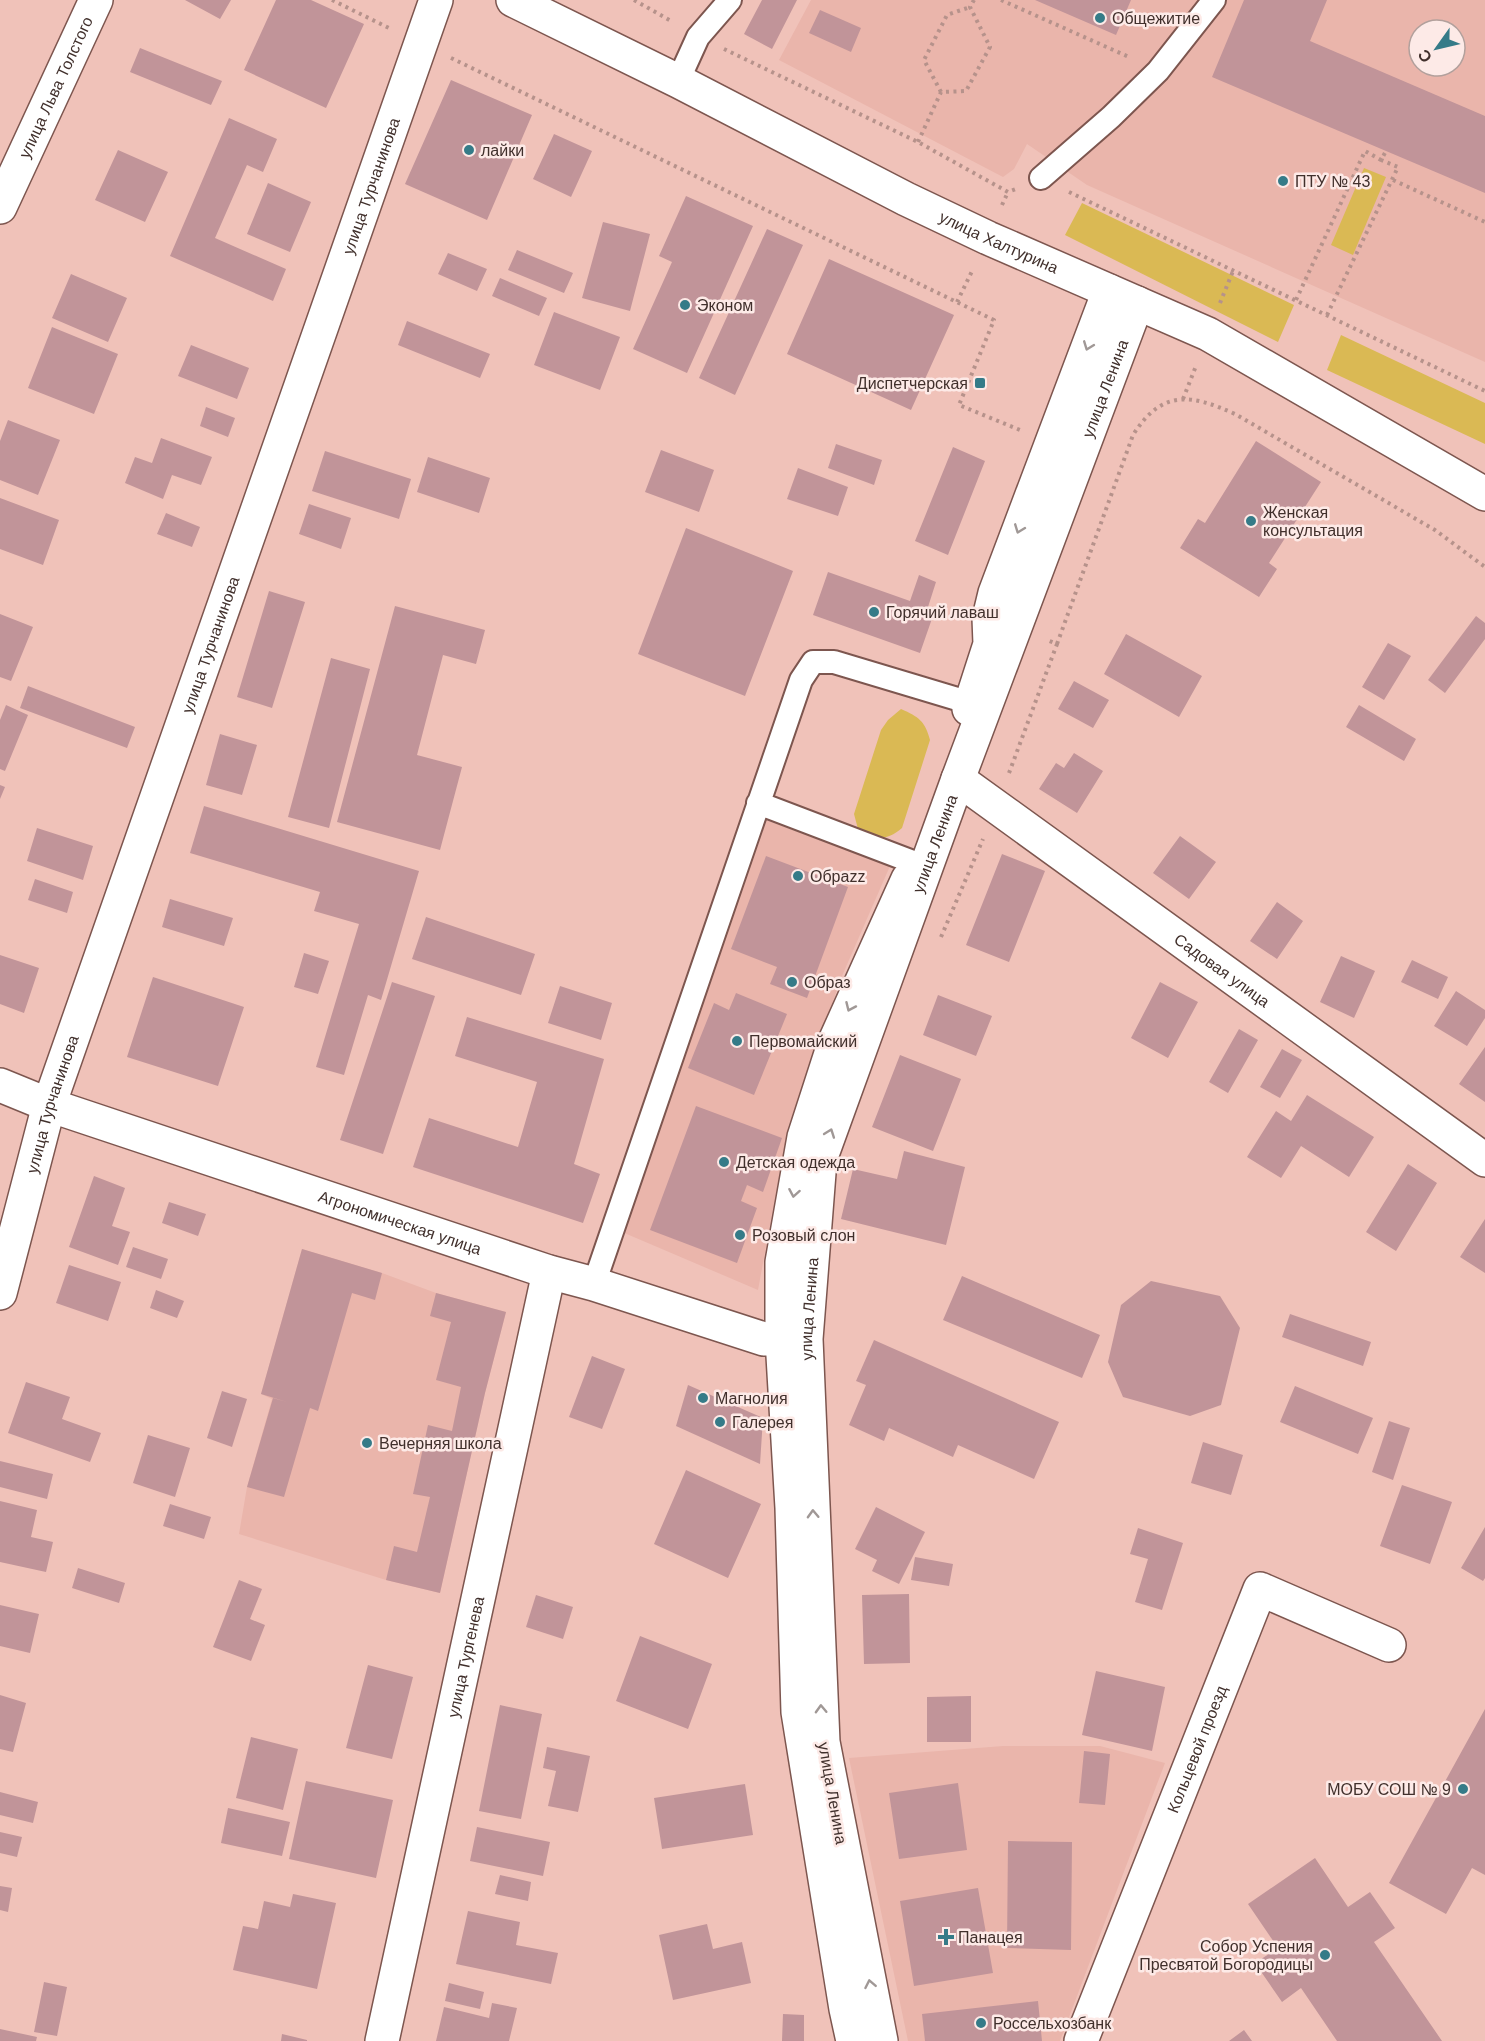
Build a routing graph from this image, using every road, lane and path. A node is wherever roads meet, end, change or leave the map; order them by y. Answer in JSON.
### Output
{"nodes":[{"id":1,"x":96,"y":0,"type":"edge"},
{"id":2,"x":436,"y":0,"type":"edge"},
{"id":3,"x":513,"y":0,"type":"edge"},
{"id":4,"x":730,"y":0,"type":"edge"},
{"id":5,"x":974,"y":0,"type":"edge"},
{"id":6,"x":1001,"y":0,"type":"edge"},
{"id":7,"x":1214,"y":0,"type":"edge"},
{"id":8,"x":970,"y":7,"type":"junction"},
{"id":9,"x":1158,"y":70,"type":"junction"},
{"id":10,"x":678,"y":81,"type":"junction"},
{"id":11,"x":941,"y":92,"type":"junction"},
{"id":12,"x":918,"y":142,"type":"dead end"},
{"id":13,"x":1386,"y":150,"type":"dead end"},
{"id":14,"x":1381,"y":160,"type":"junction"},
{"id":15,"x":1041,"y":178,"type":"dead end"},
{"id":16,"x":1392,"y":180,"type":"junction"},
{"id":17,"x":0,"y":207,"type":"edge"},
{"id":18,"x":1485,"y":222,"type":"edge"},
{"id":19,"x":1123,"y":297,"type":"junction"},
{"id":20,"x":1296,"y":300,"type":"dead end"},
{"id":21,"x":1327,"y":315,"type":"dead end"},
{"id":22,"x":1483,"y":494,"type":"edge"},
{"id":23,"x":1485,"y":567,"type":"edge"},
{"id":24,"x":1057,"y":644,"type":"dead end"},
{"id":25,"x":978,"y":705,"type":"junction"},
{"id":26,"x":958,"y":779,"type":"junction"},
{"id":27,"x":758,"y":803,"type":"junction"},
{"id":28,"x":920,"y":865,"type":"junction"},
{"id":29,"x":0,"y":1085,"type":"edge"},
{"id":30,"x":49,"y":1105,"type":"junction"},
{"id":31,"x":1485,"y":1160,"type":"edge"},
{"id":32,"x":549,"y":1272,"type":"junction"},
{"id":33,"x":594,"y":1284,"type":"junction"},
{"id":34,"x":0,"y":1293,"type":"edge"},
{"id":35,"x":794,"y":1339,"type":"junction"},
{"id":36,"x":1389,"y":1645,"type":"dead end"},
{"id":37,"x":382,"y":2041,"type":"edge"},
{"id":38,"x":853,"y":2041,"type":"edge"},
{"id":39,"x":881,"y":2041,"type":"edge"},
{"id":40,"x":1081,"y":2041,"type":"edge"}],
"edges":[{"from":1,"to":17,"type":"street","name":"улица Льва Толстого"},
{"from":2,"to":30,"type":"street","name":"улица Турчанинова"},
{"from":3,"to":10,"type":"street","name":"улица Халтурина"},
{"from":4,"to":10,"type":"lane"},
{"from":5,"to":8,"type":"path"},
{"from":6,"to":9,"type":"path"},
{"from":7,"to":9,"type":"lane"},
{"from":8,"to":11,"type":"path"},
{"from":8,"to":11,"type":"path"},
{"from":9,"to":15,"type":"lane"},
{"from":10,"to":19,"type":"street","name":"улица Халтурина"},
{"from":11,"to":12,"type":"path"},
{"from":13,"to":14,"type":"path"},
{"from":14,"to":16,"type":"path"},
{"from":14,"to":20,"type":"path"},
{"from":16,"to":18,"type":"path"},
{"from":16,"to":21,"type":"path"},
{"from":19,"to":22,"type":"street","name":"улица Халтурина"},
{"from":19,"to":25,"type":"street"},
{"from":23,"to":24,"type":"path"},
{"from":25,"to":26,"type":"street","name":"улица Ленина"},
{"from":25,"to":27,"type":"lane"},
{"from":25,"to":28,"type":"street"},
{"from":26,"to":28,"type":"street","name":"улица Ленина"},
{"from":26,"to":31,"type":"street","name":"Садовая улица"},
{"from":27,"to":28,"type":"lane"},
{"from":27,"to":33,"type":"lane"},
{"from":28,"to":35,"type":"street","name":"улица Ленина"},
{"from":29,"to":30,"type":"street","name":"Агрономическая улица"},
{"from":30,"to":32,"type":"street","name":"Агрономическая улица"},
{"from":30,"to":34,"type":"street","name":"улица Турчанинова"},
{"from":32,"to":33,"type":"street","name":"Агрономическая улица"},
{"from":32,"to":37,"type":"street","name":"улица Тургенева"},
{"from":33,"to":35,"type":"street","name":"Агрономическая улица"},
{"from":35,"to":38,"type":"street"},
{"from":39,"to":35,"type":"street","name":"улица Ленина","one_way":true},
{"from":36,"to":40,"type":"street","name":"Кольцевой проезд"}]}
